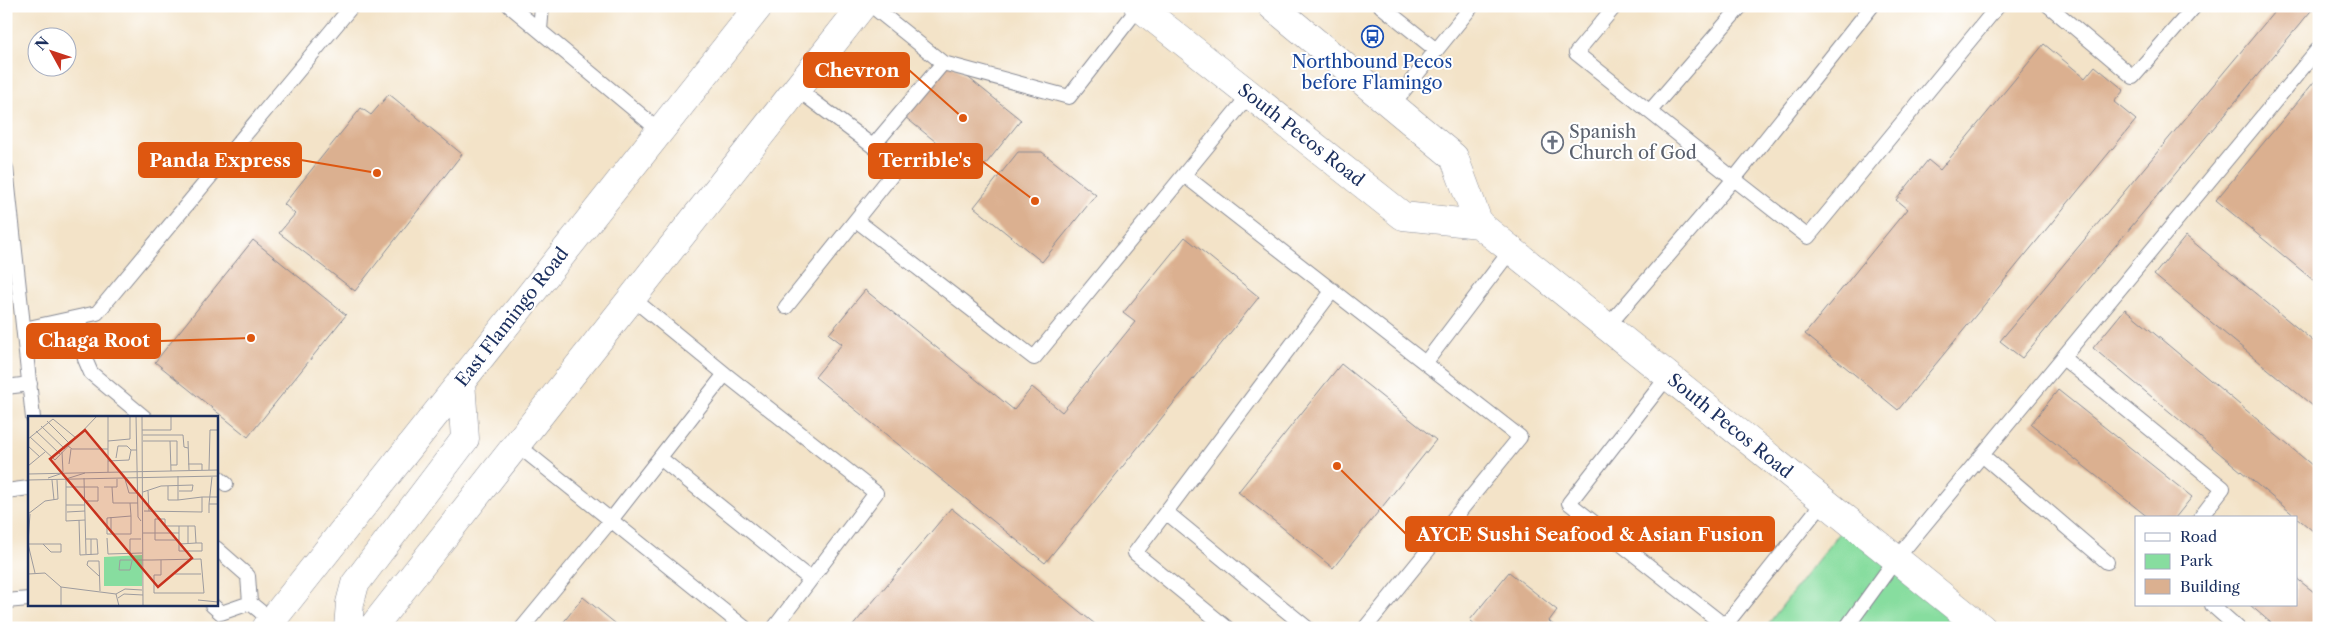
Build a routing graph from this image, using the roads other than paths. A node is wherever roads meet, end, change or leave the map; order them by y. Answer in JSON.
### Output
{"nodes":[{"id":1,"x":352,"y":6,"type":"edge"},
{"id":2,"x":510,"y":6,"type":"edge"},
{"id":3,"x":542,"y":6,"type":"edge"},
{"id":4,"x":759,"y":6,"type":"edge"},
{"id":5,"x":862,"y":6,"type":"edge"},
{"id":6,"x":872,"y":6,"type":"edge"},
{"id":7,"x":1272,"y":6,"type":"edge"},
{"id":8,"x":1472,"y":6,"type":"edge"},
{"id":9,"x":1615,"y":6,"type":"edge"},
{"id":10,"x":1741,"y":6,"type":"edge"},
{"id":11,"x":1872,"y":6,"type":"edge"},
{"id":12,"x":1998,"y":6,"type":"edge"},
{"id":13,"x":2195,"y":6,"type":"edge"},
{"id":14,"x":1138,"y":7,"type":"edge"},
{"id":15,"x":1385,"y":7,"type":"edge"},
{"id":16,"x":2056,"y":8,"type":"edge"},
{"id":17,"x":540,"y":30,"type":"junction"},
{"id":18,"x":2319,"y":48,"type":"edge"},
{"id":19,"x":1436,"y":50,"type":"junction"},
{"id":20,"x":943,"y":63,"type":"junction"},
{"id":21,"x":797,"y":88,"type":"junction"},
{"id":22,"x":1250,"y":94,"type":"junction"},
{"id":23,"x":1392,"y":105,"type":"junction"},
{"id":24,"x":1650,"y":111,"type":"junction"},
{"id":25,"x":660,"y":131,"type":"junction"},
{"id":26,"x":873,"y":146,"type":"junction"},
{"id":27,"x":6,"y":168,"type":"edge"},
{"id":28,"x":1184,"y":175,"type":"junction"},
{"id":29,"x":1734,"y":179,"type":"junction"},
{"id":30,"x":856,"y":220,"type":"junction"},
{"id":31,"x":1479,"y":224,"type":"junction"},
{"id":32,"x":1511,"y":250,"type":"junction"},
{"id":33,"x":12,"y":281,"type":"edge"},
{"id":34,"x":1333,"y":290,"type":"junction"},
{"id":35,"x":632,"y":298,"type":"junction"},
{"id":36,"x":786,"y":307,"type":"dead end"},
{"id":37,"x":79,"y":316,"type":"junction"},
{"id":38,"x":1607,"y":327,"type":"junction"},
{"id":39,"x":24,"y":328,"type":"junction"},
{"id":40,"x":2062,"y":358,"type":"junction"},
{"id":41,"x":1426,"y":362,"type":"junction"},
{"id":42,"x":725,"y":374,"type":"junction"},
{"id":43,"x":1668,"y":376,"type":"junction"},
{"id":44,"x":462,"y":381,"type":"junction"},
{"id":45,"x":30,"y":384,"type":"junction"},
{"id":46,"x":6,"y":387,"type":"edge"},
{"id":47,"x":33,"y":416,"type":"edge"},
{"id":48,"x":143,"y":416,"type":"edge"},
{"id":49,"x":515,"y":444,"type":"junction"},
{"id":50,"x":1982,"y":455,"type":"junction"},
{"id":51,"x":660,"y":458,"type":"junction"},
{"id":52,"x":28,"y":488,"type":"edge"},
{"id":53,"x":6,"y":491,"type":"edge"},
{"id":54,"x":1824,"y":501,"type":"junction"},
{"id":55,"x":1166,"y":512,"type":"junction"},
{"id":56,"x":2202,"y":516,"type":"edge"},
{"id":57,"x":611,"y":520,"type":"junction"},
{"id":58,"x":218,"y":550,"type":"edge"},
{"id":59,"x":1896,"y":559,"type":"junction"},
{"id":60,"x":2107,"y":562,"type":"dead end"},
{"id":61,"x":810,"y":579,"type":"junction"},
{"id":62,"x":28,"y":599,"type":"edge"},
{"id":63,"x":6,"y":602,"type":"edge"},
{"id":64,"x":250,"y":603,"type":"junction"},
{"id":65,"x":213,"y":606,"type":"edge"},
{"id":66,"x":2213,"y":606,"type":"edge"},
{"id":67,"x":272,"y":625,"type":"edge"},
{"id":68,"x":1724,"y":627,"type":"edge"},
{"id":69,"x":348,"y":628,"type":"edge"},
{"id":70,"x":372,"y":628,"type":"edge"},
{"id":71,"x":522,"y":628,"type":"edge"},
{"id":72,"x":745,"y":628,"type":"edge"},
{"id":73,"x":774,"y":628,"type":"edge"},
{"id":74,"x":1227,"y":628,"type":"edge"},
{"id":75,"x":1307,"y":628,"type":"edge"},
{"id":76,"x":1365,"y":628,"type":"edge"},
{"id":77,"x":1846,"y":628,"type":"edge"},
{"id":78,"x":1982,"y":628,"type":"edge"},
{"id":79,"x":2238,"y":628,"type":"edge"}],
"edges":[{"from":1,"to":37,"type":"lane"},
{"from":2,"to":17,"type":"lane"},
{"from":3,"to":17,"type":"lane"},
{"from":4,"to":25,"type":"main road","name":"East Flamingo Road"},
{"from":5,"to":21,"type":"main road"},
{"from":6,"to":20,"type":"lane"},
{"from":7,"to":23,"type":"main road"},
{"from":8,"to":19,"type":"lane"},
{"from":9,"to":24,"type":"lane"},
{"from":10,"to":24,"type":"lane"},
{"from":11,"to":29,"type":"lane"},
{"from":12,"to":29,"type":"lane"},
{"from":13,"to":16,"type":"lane"},
{"from":14,"to":20,"type":"lane"},
{"from":14,"to":22,"type":"main road","name":"South Pecos Road"},
{"from":15,"to":19,"type":"lane"},
{"from":17,"to":25,"type":"lane"},
{"from":18,"to":40,"type":"lane"},
{"from":19,"to":23,"type":"lane"},
{"from":20,"to":26,"type":"lane"},
{"from":21,"to":26,"type":"lane"},
{"from":21,"to":35,"type":"main road"},
{"from":22,"to":28,"type":"lane"},
{"from":22,"to":31,"type":"main road","name":"South Pecos Road"},
{"from":23,"to":31,"type":"main road"},
{"from":24,"to":29,"type":"lane"},
{"from":25,"to":44,"type":"main road","name":"East Flamingo Road"},
{"from":26,"to":30,"type":"lane"},
{"from":27,"to":33,"type":"lane"},
{"from":28,"to":30,"type":"lane"},
{"from":28,"to":34,"type":"lane"},
{"from":29,"to":38,"type":"lane"},
{"from":30,"to":36,"type":"lane"},
{"from":31,"to":32,"type":"main road","name":"South Pecos Road"},
{"from":32,"to":38,"type":"main road","name":"South Pecos Road"},
{"from":32,"to":41,"type":"lane"},
{"from":33,"to":39,"type":"lane"},
{"from":34,"to":41,"type":"lane"},
{"from":34,"to":55,"type":"lane"},
{"from":35,"to":42,"type":"lane"},
{"from":35,"to":49,"type":"main road"},
{"from":37,"to":39,"type":"lane"},
{"from":37,"to":48,"type":"lane"},
{"from":38,"to":43,"type":"main road","name":"South Pecos Road"},
{"from":39,"to":45,"type":"lane"},
{"from":40,"to":50,"type":"lane"},
{"from":40,"to":56,"type":"lane"},
{"from":41,"to":76,"type":"lane"},
{"from":42,"to":51,"type":"lane"},
{"from":42,"to":61,"type":"lane"},
{"from":43,"to":54,"type":"main road","name":"South Pecos Road"},
{"from":43,"to":68,"type":"lane"},
{"from":44,"to":67,"type":"main road","name":"East Flamingo Road"},
{"from":44,"to":69,"type":"main road"},
{"from":45,"to":46,"type":"lane"},
{"from":45,"to":47,"type":"lane"},
{"from":49,"to":57,"type":"lane"},
{"from":49,"to":70,"type":"main road"},
{"from":50,"to":59,"type":"lane"},
{"from":50,"to":60,"type":"lane"},
{"from":51,"to":57,"type":"lane"},
{"from":51,"to":61,"type":"lane"},
{"from":52,"to":53,"type":"lane"},
{"from":54,"to":59,"type":"main road","name":"South Pecos Road"},
{"from":54,"to":68,"type":"lane"},
{"from":55,"to":74,"type":"lane"},
{"from":55,"to":75,"type":"lane"},
{"from":57,"to":71,"type":"lane"},
{"from":57,"to":72,"type":"lane"},
{"from":58,"to":64,"type":"lane"},
{"from":59,"to":77,"type":"lane"},
{"from":59,"to":78,"type":"main road","name":"South Pecos Road"},
{"from":61,"to":73,"type":"lane"},
{"from":62,"to":63,"type":"lane"},
{"from":64,"to":65,"type":"lane"},
{"from":64,"to":67,"type":"lane"},
{"from":66,"to":79,"type":"lane"}]}
